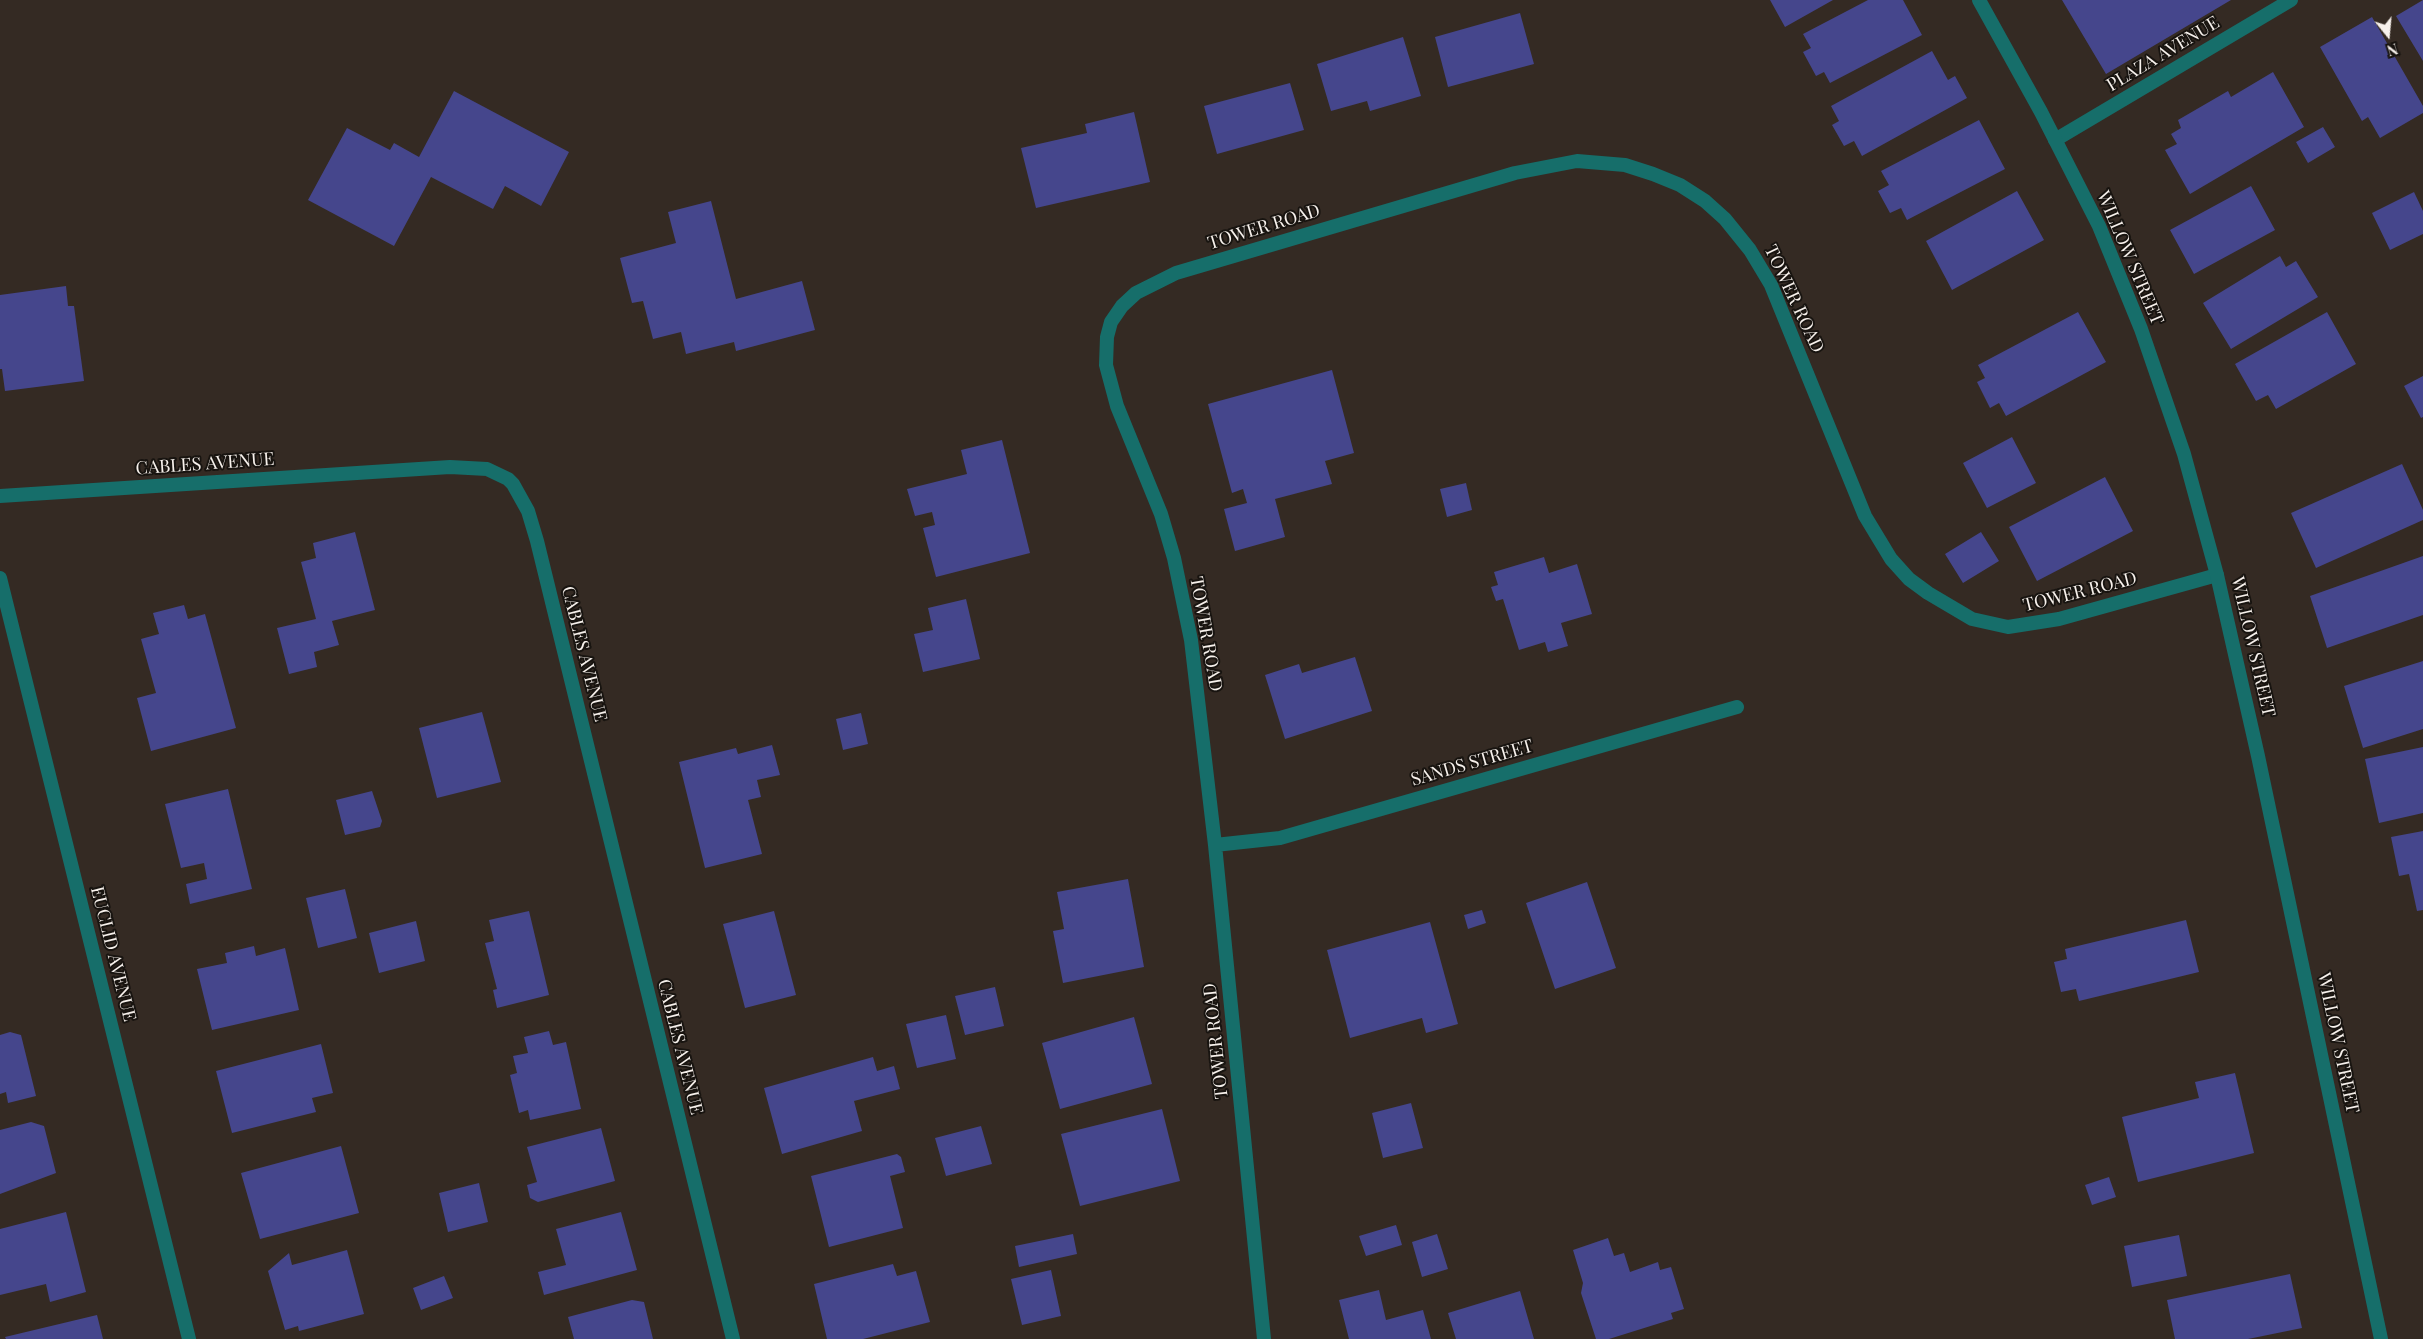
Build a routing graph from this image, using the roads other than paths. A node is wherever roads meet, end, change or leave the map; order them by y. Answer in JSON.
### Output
{"nodes":[{"id":1,"x":1979,"y":0,"type":"edge"},
{"id":2,"x":2291,"y":0,"type":"edge"},
{"id":3,"x":2055,"y":140,"type":"junction"},
{"id":4,"x":0,"y":496,"type":"edge"},
{"id":5,"x":2217,"y":575,"type":"junction"},
{"id":6,"x":0,"y":578,"type":"edge"},
{"id":7,"x":1737,"y":707,"type":"dead end"},
{"id":8,"x":1215,"y":845,"type":"junction"},
{"id":9,"x":189,"y":1339,"type":"edge"},
{"id":10,"x":733,"y":1339,"type":"edge"},
{"id":11,"x":1264,"y":1339,"type":"edge"},
{"id":12,"x":2381,"y":1339,"type":"edge"}],
"edges":[{"from":1,"to":3,"type":"street","name":"WILLOW STREET"},
{"from":2,"to":3,"type":"street","name":"PLAZA AVENUE"},
{"from":3,"to":5,"type":"street","name":"WILLOW STREET"},
{"from":4,"to":10,"type":"street","name":"CABLES AVENUE"},
{"from":5,"to":8,"type":"street","name":"TOWER ROAD"},
{"from":5,"to":12,"type":"street","name":"WILLOW STREET"},
{"from":6,"to":9,"type":"street","name":"EUCLID AVENUE"},
{"from":7,"to":8,"type":"street","name":"SANDS STREET"},
{"from":8,"to":11,"type":"street","name":"TOWER ROAD"}]}
